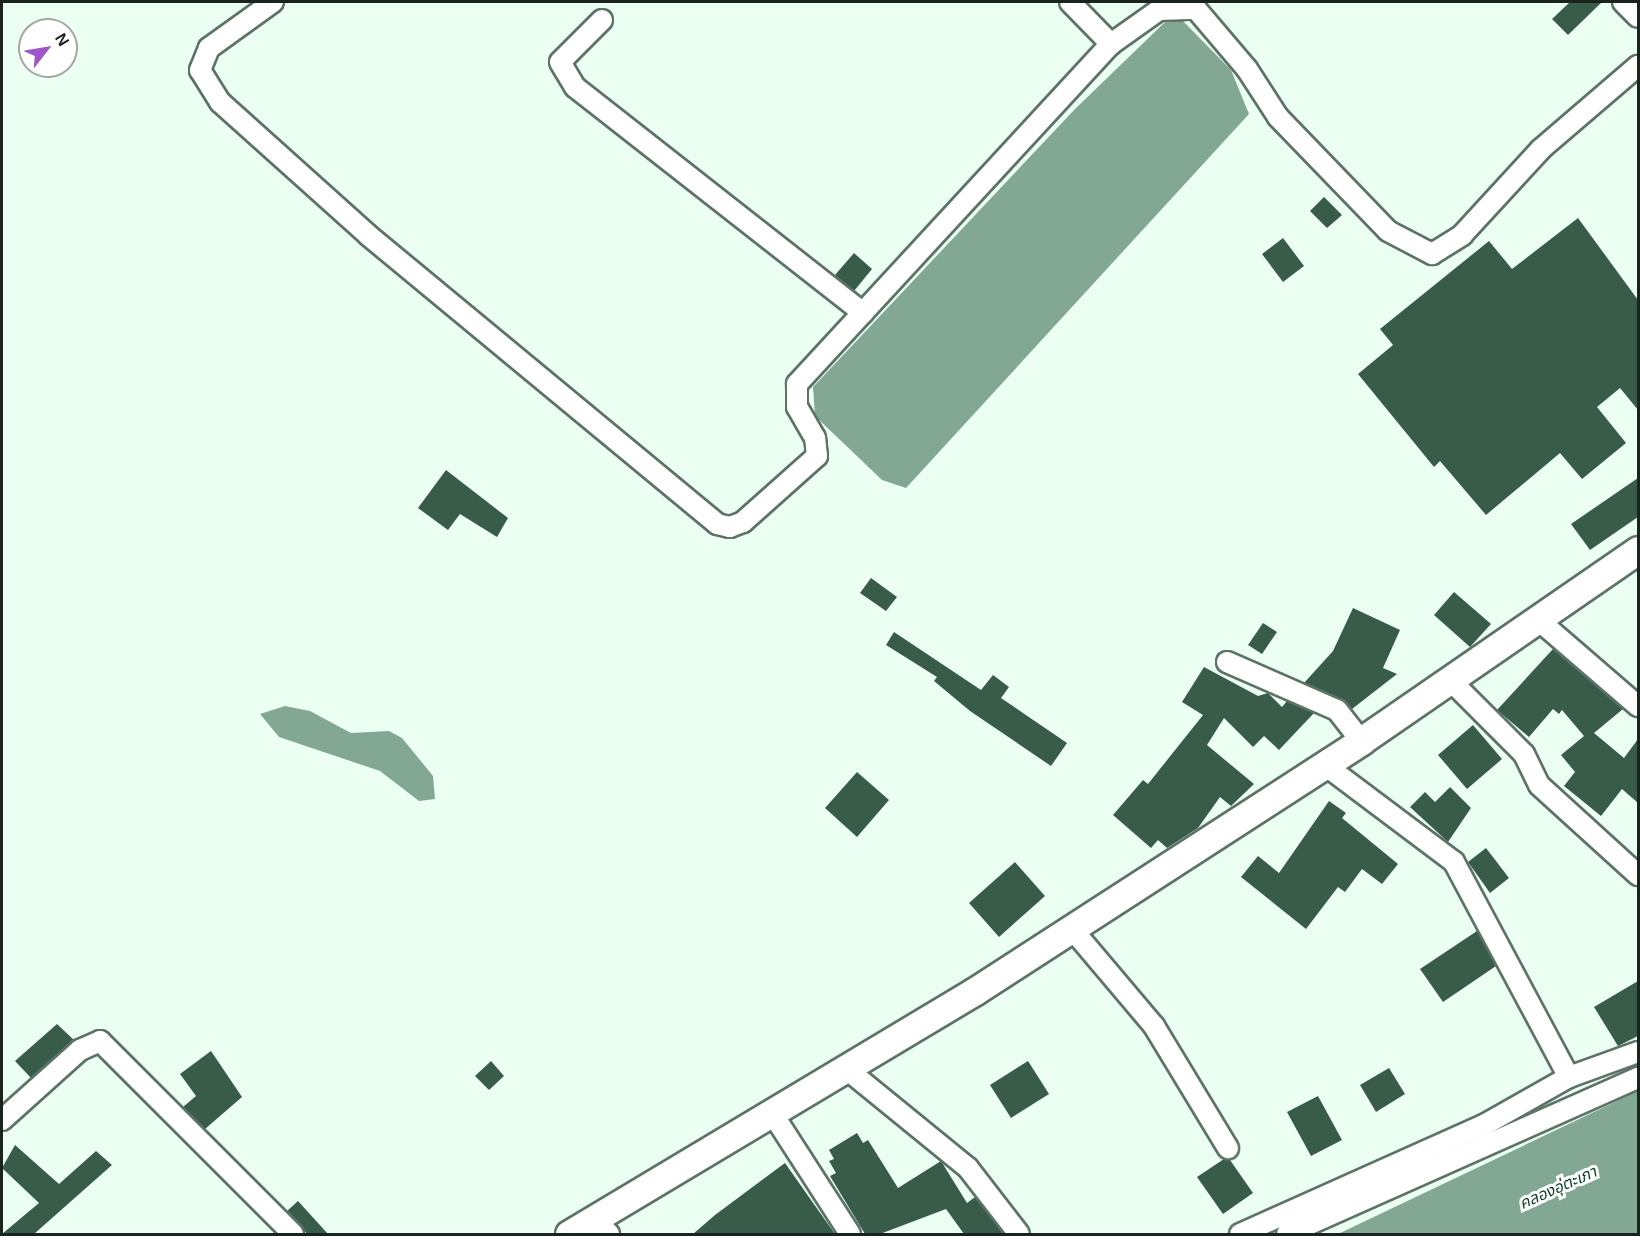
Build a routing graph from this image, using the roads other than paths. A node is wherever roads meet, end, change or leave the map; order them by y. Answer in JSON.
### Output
{"nodes":[{"id":1,"x":273,"y":2,"type":"edge"},
{"id":2,"x":1070,"y":2,"type":"edge"},
{"id":3,"x":602,"y":20,"type":"dead end"},
{"id":4,"x":1111,"y":44,"type":"junction"},
{"id":5,"x":1638,"y":66,"type":"edge"},
{"id":6,"x":863,"y":313,"type":"junction"},
{"id":7,"x":1638,"y":550,"type":"edge"},
{"id":8,"x":1536,"y":618,"type":"junction"},
{"id":9,"x":1227,"y":662,"type":"dead end"},
{"id":10,"x":1449,"y":679,"type":"junction"},
{"id":11,"x":1638,"y":706,"type":"edge"},
{"id":12,"x":1361,"y":741,"type":"junction"},
{"id":13,"x":1325,"y":765,"type":"junction"},
{"id":14,"x":1638,"y":875,"type":"edge"},
{"id":15,"x":1072,"y":929,"type":"junction"},
{"id":16,"x":1638,"y":1052,"type":"edge"},
{"id":17,"x":849,"y":1071,"type":"junction"},
{"id":18,"x":1569,"y":1077,"type":"junction"},
{"id":19,"x":1638,"y":1078,"type":"edge"},
{"id":20,"x":774,"y":1116,"type":"junction"},
{"id":21,"x":2,"y":1120,"type":"edge"},
{"id":22,"x":1228,"y":1148,"type":"dead end"},
{"id":23,"x":602,"y":1227,"type":"edge"},
{"id":24,"x":293,"y":1234,"type":"edge"},
{"id":25,"x":569,"y":1234,"type":"edge"},
{"id":26,"x":850,"y":1234,"type":"edge"},
{"id":27,"x":1019,"y":1234,"type":"edge"},
{"id":28,"x":1240,"y":1234,"type":"edge"},
{"id":29,"x":1287,"y":1234,"type":"edge"}],
"edges":[{"from":1,"to":6,"type":"street"},
{"from":2,"to":4,"type":"street"},
{"from":3,"to":6,"type":"street"},
{"from":4,"to":5,"type":"street"},
{"from":4,"to":6,"type":"street"},
{"from":7,"to":8,"type":"street"},
{"from":8,"to":10,"type":"street"},
{"from":8,"to":11,"type":"street"},
{"from":9,"to":12,"type":"street"},
{"from":10,"to":12,"type":"street"},
{"from":10,"to":14,"type":"street"},
{"from":12,"to":13,"type":"street"},
{"from":13,"to":15,"type":"street"},
{"from":13,"to":18,"type":"street"},
{"from":15,"to":17,"type":"street"},
{"from":15,"to":22,"type":"street"},
{"from":16,"to":18,"type":"street"},
{"from":17,"to":20,"type":"street"},
{"from":17,"to":27,"type":"street"},
{"from":18,"to":28,"type":"street"},
{"from":19,"to":29,"type":"street"},
{"from":20,"to":23,"type":"street"},
{"from":20,"to":26,"type":"street"},
{"from":21,"to":24,"type":"street"},
{"from":23,"to":25,"type":"street"}]}
